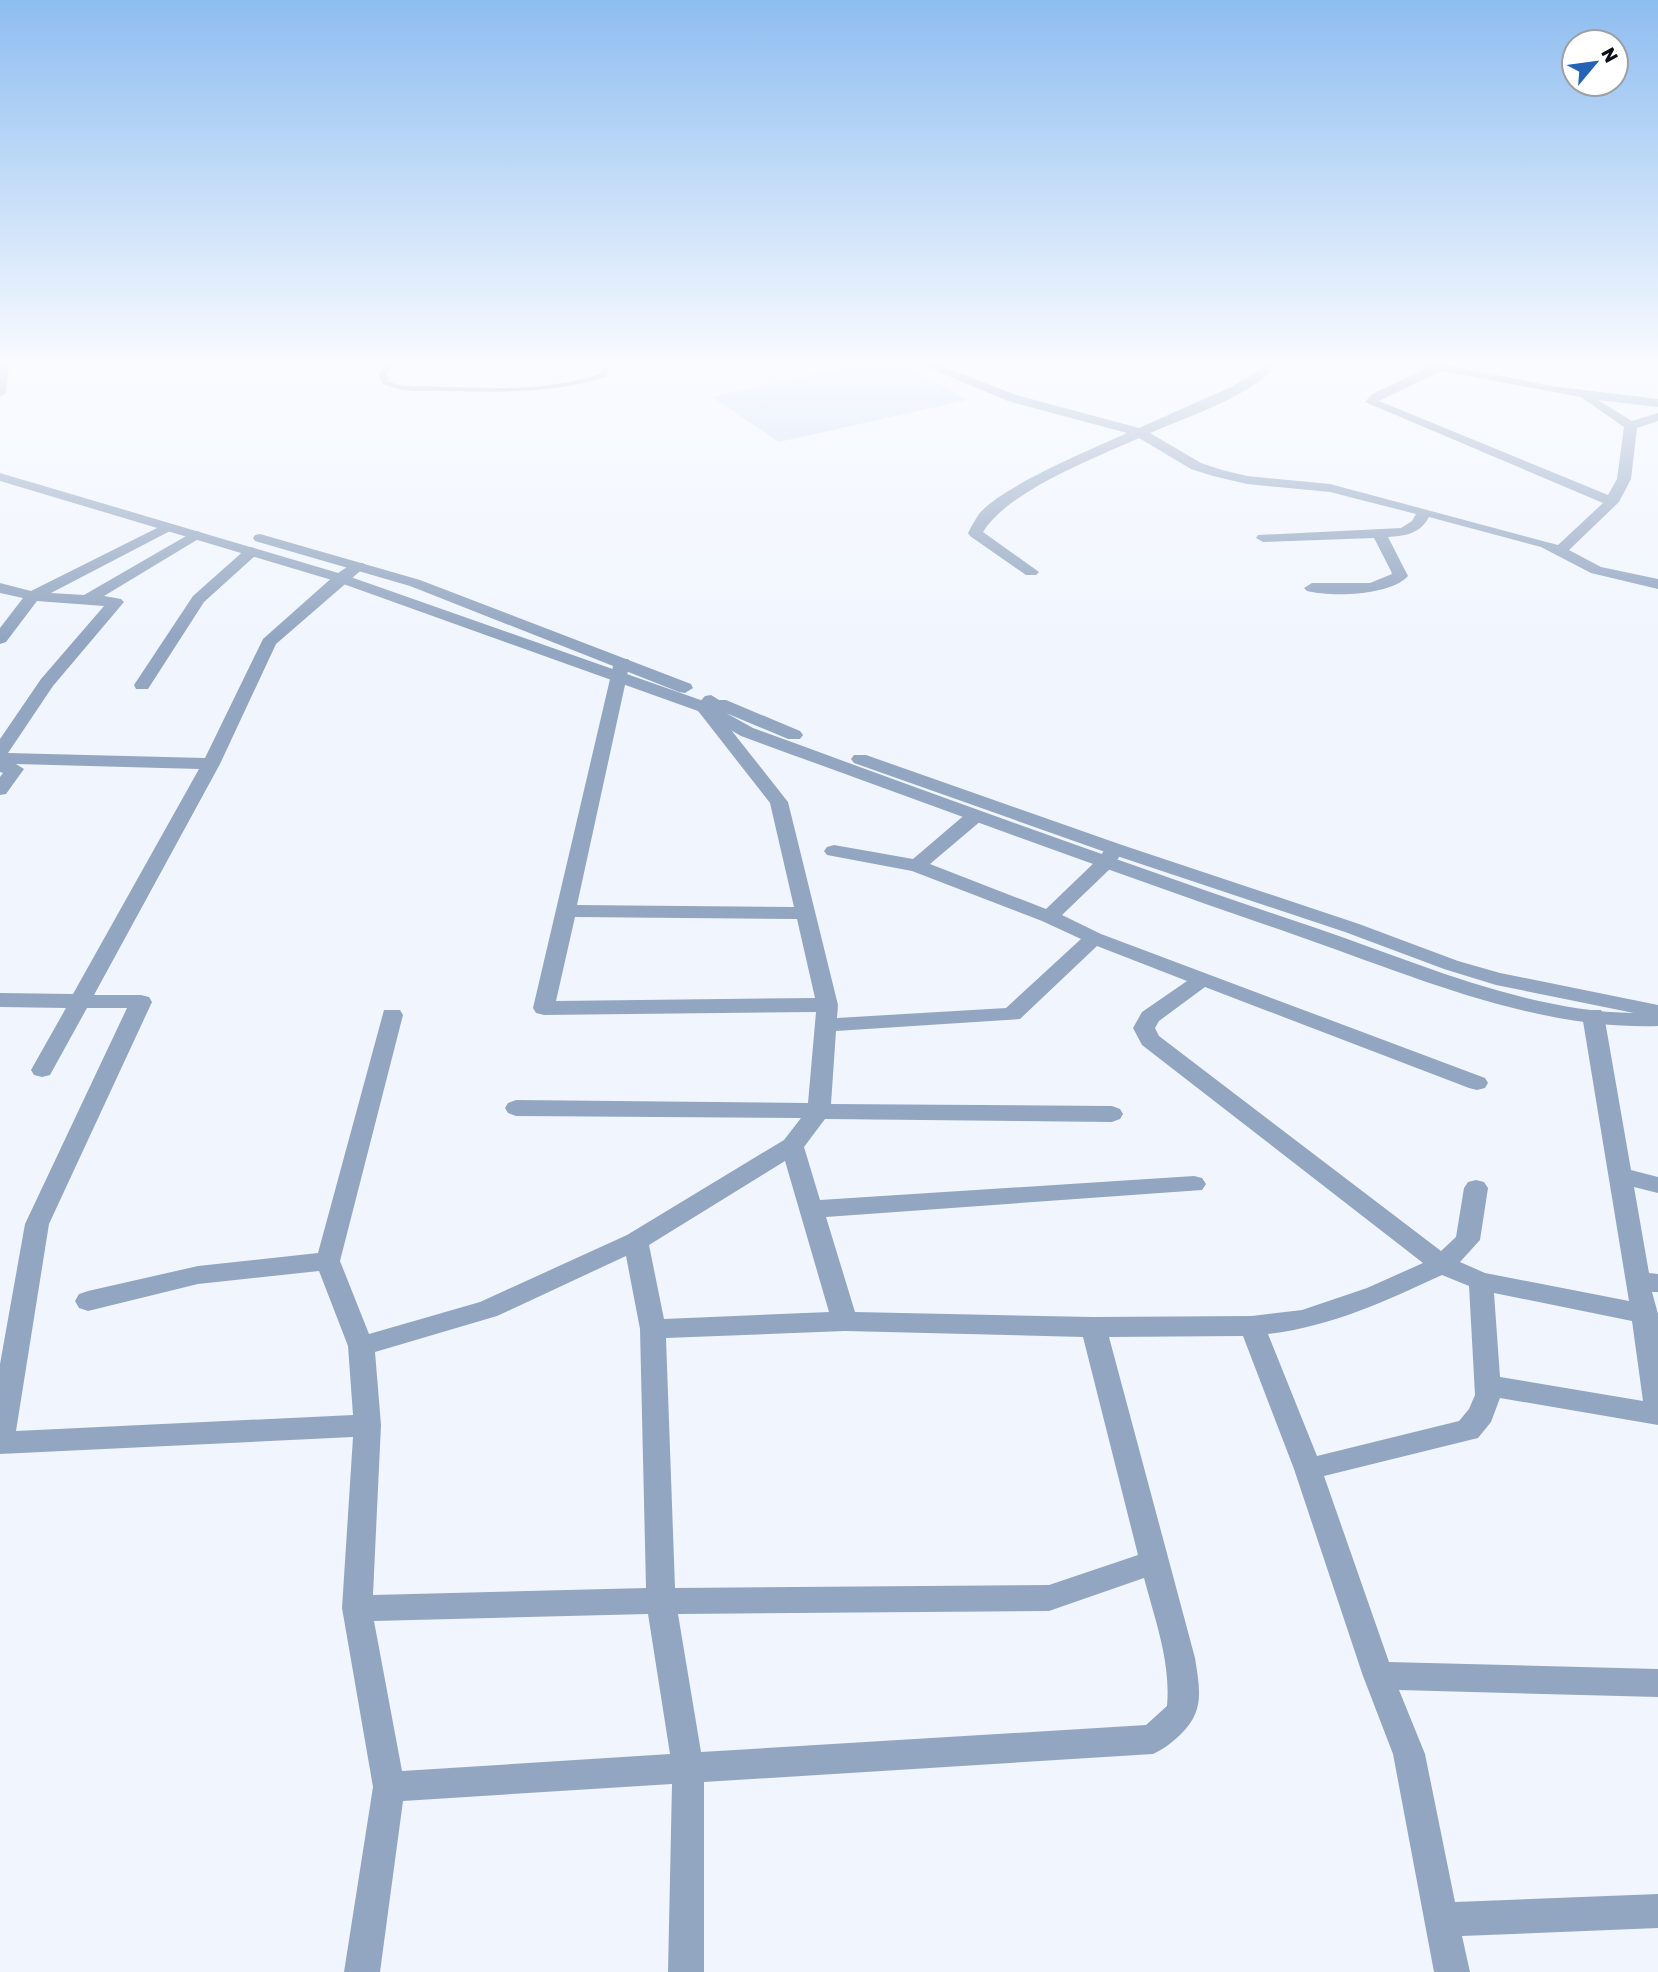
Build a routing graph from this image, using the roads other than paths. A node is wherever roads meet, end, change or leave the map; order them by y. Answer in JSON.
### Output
{"nodes":[{"id":1,"x":1095,"y":453,"type":"edge"},
{"id":2,"x":1174,"y":453,"type":"edge"},
{"id":3,"x":1495,"y":453,"type":"edge"},
{"id":4,"x":1627,"y":453,"type":"edge"},
{"id":5,"x":0,"y":465,"type":"edge"},
{"id":6,"x":0,"y":477,"type":"edge"},
{"id":7,"x":1612,"y":502,"type":"junction"},
{"id":8,"x":1424,"y":512,"type":"junction"},
{"id":9,"x":167,"y":527,"type":"junction"},
{"id":10,"x":1379,"y":534,"type":"junction"},
{"id":11,"x":198,"y":535,"type":"junction"},
{"id":12,"x":1263,"y":538,"type":"dead end"},
{"id":13,"x":1561,"y":550,"type":"junction"},
{"id":14,"x":252,"y":551,"type":"junction"},
{"id":15,"x":358,"y":566,"type":"junction"},
{"id":16,"x":1031,"y":572,"type":"dead end"},
{"id":17,"x":340,"y":578,"type":"junction"},
{"id":18,"x":1658,"y":584,"type":"edge"},
{"id":19,"x":0,"y":588,"type":"edge"},
{"id":20,"x":1312,"y":588,"type":"dead end"},
{"id":21,"x":33,"y":596,"type":"junction"},
{"id":22,"x":87,"y":600,"type":"junction"},
{"id":23,"x":0,"y":639,"type":"edge"},
{"id":24,"x":620,"y":669,"type":"junction"},
{"id":25,"x":142,"y":685,"type":"dead end"},
{"id":26,"x":708,"y":703,"type":"junction"},
{"id":27,"x":0,"y":752,"type":"edge"},
{"id":28,"x":0,"y":758,"type":"edge"},
{"id":29,"x":211,"y":764,"type":"junction"},
{"id":30,"x":0,"y":767,"type":"edge"},
{"id":31,"x":0,"y":790,"type":"edge"},
{"id":32,"x":975,"y":816,"type":"junction"},
{"id":33,"x":834,"y":851,"type":"dead end"},
{"id":34,"x":1110,"y":856,"type":"junction"},
{"id":35,"x":917,"y":866,"type":"junction"},
{"id":36,"x":566,"y":911,"type":"junction"},
{"id":37,"x":805,"y":913,"type":"junction"},
{"id":38,"x":1049,"y":917,"type":"junction"},
{"id":39,"x":1094,"y":938,"type":"junction"},
{"id":40,"x":1203,"y":979,"type":"junction"},
{"id":41,"x":1493,"y":987,"type":"junction"},
{"id":42,"x":0,"y":1000,"type":"edge"},
{"id":43,"x":80,"y":1002,"type":"junction"},
{"id":44,"x":1658,"y":1011,"type":"edge"},
{"id":45,"x":392,"y":1015,"type":"dead end"},
{"id":46,"x":826,"y":1015,"type":"junction"},
{"id":47,"x":1593,"y":1015,"type":"junction"},
{"id":48,"x":1658,"y":1019,"type":"edge"},
{"id":49,"x":42,"y":1070,"type":"dead end"},
{"id":50,"x":1477,"y":1083,"type":"dead end"},
{"id":51,"x":516,"y":1108,"type":"dead end"},
{"id":52,"x":819,"y":1111,"type":"junction"},
{"id":53,"x":1112,"y":1114,"type":"dead end"},
{"id":54,"x":792,"y":1146,"type":"junction"},
{"id":55,"x":1618,"y":1175,"type":"junction"},
{"id":56,"x":1194,"y":1184,"type":"dead end"},
{"id":57,"x":1658,"y":1185,"type":"edge"},
{"id":58,"x":1476,"y":1188,"type":"dead end"},
{"id":59,"x":813,"y":1209,"type":"junction"},
{"id":60,"x":636,"y":1241,"type":"junction"},
{"id":61,"x":328,"y":1261,"type":"junction"},
{"id":62,"x":1442,"y":1265,"type":"junction"},
{"id":63,"x":1481,"y":1281,"type":"junction"},
{"id":64,"x":1647,"y":1282,"type":"edge"},
{"id":65,"x":88,"y":1301,"type":"dead end"},
{"id":66,"x":1644,"y":1314,"type":"junction"},
{"id":67,"x":845,"y":1321,"type":"junction"},
{"id":68,"x":1252,"y":1326,"type":"junction"},
{"id":69,"x":1093,"y":1327,"type":"junction"},
{"id":70,"x":653,"y":1329,"type":"junction"},
{"id":71,"x":361,"y":1346,"type":"junction"},
{"id":72,"x":1487,"y":1394,"type":"junction"},
{"id":73,"x":1658,"y":1408,"type":"edge"},
{"id":74,"x":1658,"y":1414,"type":"edge"},
{"id":75,"x":367,"y":1425,"type":"junction"},
{"id":76,"x":0,"y":1442,"type":"edge"},
{"id":77,"x":1308,"y":1469,"type":"junction"},
{"id":78,"x":1155,"y":1562,"type":"junction"},
{"id":79,"x":661,"y":1601,"type":"junction"},
{"id":80,"x":357,"y":1608,"type":"junction"},
{"id":81,"x":1378,"y":1676,"type":"junction"},
{"id":82,"x":1658,"y":1683,"type":"edge"},
{"id":83,"x":688,"y":1770,"type":"junction"},
{"id":84,"x":389,"y":1787,"type":"junction"},
{"id":85,"x":1658,"y":1911,"type":"edge"},
{"id":86,"x":1441,"y":1920,"type":"junction"},
{"id":87,"x":362,"y":1972,"type":"edge"},
{"id":88,"x":687,"y":1972,"type":"edge"},
{"id":89,"x":1452,"y":1972,"type":"edge"}],
"edges":[{"from":1,"to":16,"type":"street"},
{"from":2,"to":8,"type":"street"},
{"from":3,"to":7,"type":"street"},
{"from":4,"to":7,"type":"street"},
{"from":5,"to":15,"type":"street"},
{"from":6,"to":9,"type":"street"},
{"from":7,"to":13,"type":"street"},
{"from":8,"to":10,"type":"street"},
{"from":8,"to":13,"type":"street"},
{"from":9,"to":11,"type":"street"},
{"from":9,"to":21,"type":"street"},
{"from":10,"to":12,"type":"street"},
{"from":10,"to":20,"type":"street"},
{"from":11,"to":14,"type":"street"},
{"from":11,"to":22,"type":"street"},
{"from":13,"to":18,"type":"street"},
{"from":14,"to":17,"type":"street"},
{"from":14,"to":25,"type":"street"},
{"from":15,"to":17,"type":"street"},
{"from":15,"to":24,"type":"street"},
{"from":17,"to":24,"type":"street"},
{"from":17,"to":29,"type":"street"},
{"from":19,"to":21,"type":"street"},
{"from":21,"to":22,"type":"street"},
{"from":21,"to":23,"type":"street"},
{"from":22,"to":27,"type":"street"},
{"from":24,"to":26,"type":"street"},
{"from":24,"to":36,"type":"street"},
{"from":26,"to":32,"type":"street"},
{"from":26,"to":34,"type":"street"},
{"from":26,"to":37,"type":"street"},
{"from":28,"to":29,"type":"street"},
{"from":29,"to":43,"type":"street"},
{"from":30,"to":31,"type":"street"},
{"from":32,"to":34,"type":"street"},
{"from":32,"to":35,"type":"street"},
{"from":33,"to":35,"type":"street"},
{"from":34,"to":38,"type":"street"},
{"from":34,"to":41,"type":"street"},
{"from":35,"to":38,"type":"street"},
{"from":36,"to":37,"type":"street"},
{"from":36,"to":46,"type":"street"},
{"from":37,"to":46,"type":"street"},
{"from":38,"to":39,"type":"street"},
{"from":39,"to":40,"type":"street"},
{"from":39,"to":46,"type":"street"},
{"from":40,"to":50,"type":"street"},
{"from":40,"to":62,"type":"street"},
{"from":41,"to":44,"type":"street"},
{"from":41,"to":47,"type":"street"},
{"from":42,"to":43,"type":"street"},
{"from":43,"to":49,"type":"street"},
{"from":43,"to":76,"type":"street"},
{"from":45,"to":61,"type":"street"},
{"from":46,"to":52,"type":"street"},
{"from":47,"to":48,"type":"street"},
{"from":47,"to":55,"type":"street"},
{"from":51,"to":52,"type":"street"},
{"from":52,"to":53,"type":"street"},
{"from":52,"to":54,"type":"street"},
{"from":54,"to":59,"type":"street"},
{"from":54,"to":60,"type":"street"},
{"from":55,"to":57,"type":"street"},
{"from":55,"to":64,"type":"street"},
{"from":56,"to":59,"type":"street"},
{"from":58,"to":62,"type":"street"},
{"from":59,"to":67,"type":"street"},
{"from":60,"to":70,"type":"street"},
{"from":60,"to":71,"type":"street"},
{"from":61,"to":65,"type":"street"},
{"from":61,"to":71,"type":"street"},
{"from":62,"to":63,"type":"street"},
{"from":62,"to":68,"type":"street"},
{"from":63,"to":66,"type":"street"},
{"from":63,"to":72,"type":"street"},
{"from":64,"to":66,"type":"street"},
{"from":66,"to":73,"type":"street"},
{"from":67,"to":69,"type":"street"},
{"from":67,"to":70,"type":"street"},
{"from":68,"to":69,"type":"street"},
{"from":68,"to":77,"type":"street"},
{"from":69,"to":78,"type":"street"},
{"from":70,"to":79,"type":"street"},
{"from":71,"to":75,"type":"street"},
{"from":72,"to":74,"type":"street"},
{"from":72,"to":77,"type":"street"},
{"from":75,"to":76,"type":"street"},
{"from":75,"to":80,"type":"street"},
{"from":77,"to":81,"type":"street"},
{"from":78,"to":79,"type":"street"},
{"from":78,"to":83,"type":"street"},
{"from":79,"to":80,"type":"street"},
{"from":79,"to":83,"type":"street"},
{"from":80,"to":84,"type":"street"},
{"from":81,"to":82,"type":"street"},
{"from":81,"to":86,"type":"street"},
{"from":83,"to":84,"type":"street"},
{"from":83,"to":88,"type":"street"},
{"from":84,"to":87,"type":"street"},
{"from":85,"to":86,"type":"street"},
{"from":86,"to":89,"type":"street"}]}
